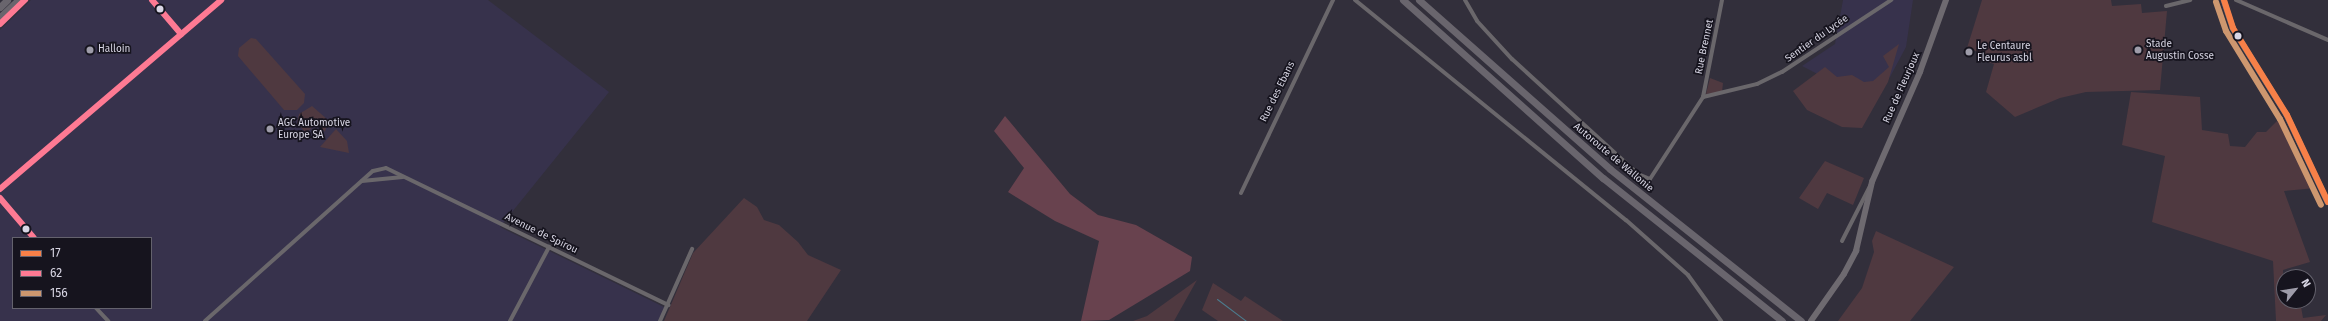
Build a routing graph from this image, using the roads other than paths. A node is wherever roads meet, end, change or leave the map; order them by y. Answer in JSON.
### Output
{"nodes":[{"id":1,"x":7,"y":0,"type":"edge"},
{"id":2,"x":18,"y":0,"type":"edge"},
{"id":3,"x":24,"y":0,"type":"edge"},
{"id":4,"x":152,"y":0,"type":"edge"},
{"id":5,"x":221,"y":0,"type":"edge"},
{"id":6,"x":1333,"y":0,"type":"edge"},
{"id":7,"x":1354,"y":0,"type":"edge"},
{"id":8,"x":1404,"y":0,"type":"edge"},
{"id":9,"x":1419,"y":0,"type":"edge"},
{"id":10,"x":1423,"y":0,"type":"edge"},
{"id":11,"x":1464,"y":0,"type":"edge"},
{"id":12,"x":1722,"y":0,"type":"edge"},
{"id":13,"x":1891,"y":0,"type":"edge"},
{"id":14,"x":1946,"y":0,"type":"edge"},
{"id":15,"x":2190,"y":0,"type":"edge"},
{"id":16,"x":2224,"y":0,"type":"edge"},
{"id":17,"x":2236,"y":0,"type":"edge"},
{"id":18,"x":2166,"y":6,"type":"dead end"},
{"id":19,"x":0,"y":7,"type":"edge"},
{"id":20,"x":1427,"y":7,"type":"junction"},
{"id":21,"x":0,"y":17,"type":"edge"},
{"id":22,"x":0,"y":24,"type":"edge"},
{"id":23,"x":181,"y":34,"type":"junction"},
{"id":24,"x":2328,"y":40,"type":"edge"},
{"id":25,"x":1703,"y":97,"type":"junction"},
{"id":26,"x":406,"y":177,"type":"junction"},
{"id":27,"x":361,"y":181,"type":"junction"},
{"id":28,"x":1872,"y":182,"type":"junction"},
{"id":29,"x":0,"y":189,"type":"edge"},
{"id":30,"x":1241,"y":193,"type":"dead end"},
{"id":31,"x":0,"y":198,"type":"edge"},
{"id":32,"x":2328,"y":202,"type":"edge"},
{"id":33,"x":33,"y":237,"type":"edge"},
{"id":34,"x":1842,"y":241,"type":"dead end"},
{"id":35,"x":549,"y":247,"type":"junction"},
{"id":36,"x":692,"y":249,"type":"dead end"},
{"id":37,"x":668,"y":305,"type":"junction"},
{"id":38,"x":97,"y":309,"type":"edge"},
{"id":39,"x":108,"y":321,"type":"edge"},
{"id":40,"x":205,"y":321,"type":"edge"},
{"id":41,"x":510,"y":321,"type":"edge"},
{"id":42,"x":660,"y":321,"type":"edge"},
{"id":43,"x":1722,"y":321,"type":"edge"},
{"id":44,"x":1782,"y":321,"type":"edge"},
{"id":45,"x":1801,"y":321,"type":"edge"},
{"id":46,"x":1811,"y":321,"type":"edge"}],
"edges":[{"from":1,"to":19,"type":"highway"},
{"from":2,"to":21,"type":"highway"},
{"from":3,"to":22,"type":"street"},
{"from":4,"to":23,"type":"street"},
{"from":5,"to":23,"type":"street"},
{"from":6,"to":30,"type":"street","name":"Rue des Ebans"},
{"from":7,"to":43,"type":"street"},
{"from":8,"to":44,"type":"highway"},
{"from":9,"to":20,"type":"highway","name":"Autoroute de Wallonie"},
{"from":10,"to":20,"type":"highway"},
{"from":11,"to":25,"type":"street"},
{"from":12,"to":25,"type":"street","name":"Rue Brennet"},
{"from":13,"to":25,"type":"street","name":"Sentier du Lycée"},
{"from":14,"to":28,"type":"street","name":"Rue de Fleurjoux"},
{"from":15,"to":18,"type":"street"},
{"from":16,"to":32,"type":"street"},
{"from":17,"to":24,"type":"street"},
{"from":20,"to":45,"type":"highway","name":"Autoroute de Wallonie"},
{"from":23,"to":29,"type":"street"},
{"from":26,"to":27,"type":"street"},
{"from":26,"to":27,"type":"street","name":"Avenue de Spirou"},
{"from":26,"to":35,"type":"street","name":"Avenue de Spirou"},
{"from":27,"to":40,"type":"street","name":"Avenue de Spirou"},
{"from":28,"to":34,"type":"street","name":"Rue de Fleurjoux"},
{"from":28,"to":46,"type":"street","name":"Rue de Fleurjoux"},
{"from":31,"to":33,"type":"street"},
{"from":35,"to":37,"type":"street","name":"Avenue de Spirou"},
{"from":35,"to":41,"type":"street"},
{"from":36,"to":37,"type":"street"},
{"from":37,"to":42,"type":"street"},
{"from":38,"to":39,"type":"street"}]}
